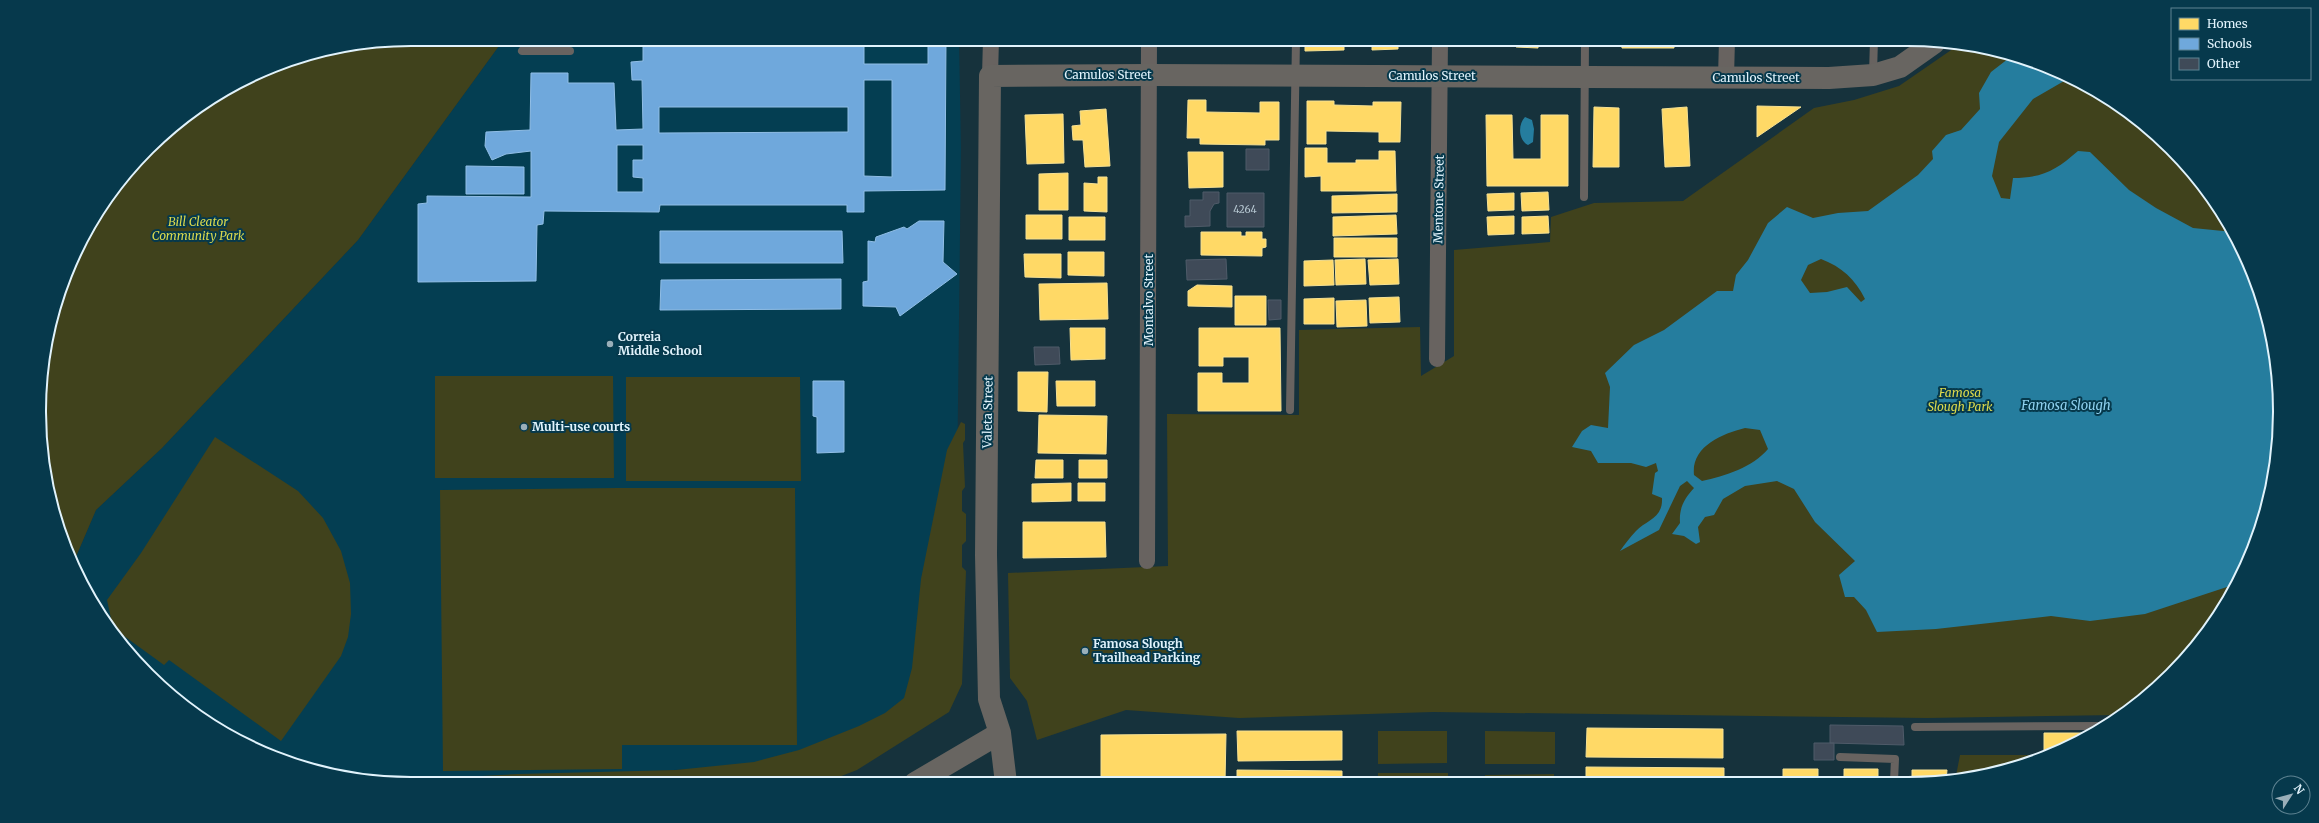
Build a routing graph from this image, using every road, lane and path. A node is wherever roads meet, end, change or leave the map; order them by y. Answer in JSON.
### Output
{"nodes":[{"id":1,"x":526,"y":46,"type":"edge"},
{"id":2,"x":991,"y":46,"type":"edge"},
{"id":3,"x":1149,"y":46,"type":"edge"},
{"id":4,"x":1296,"y":46,"type":"edge"},
{"id":5,"x":1440,"y":46,"type":"edge"},
{"id":6,"x":1585,"y":46,"type":"edge"},
{"id":7,"x":1727,"y":46,"type":"edge"},
{"id":8,"x":1874,"y":46,"type":"edge"},
{"id":9,"x":1927,"y":47,"type":"edge"},
{"id":10,"x":570,"y":51,"type":"dead end"},
{"id":11,"x":1149,"y":75,"type":"junction"},
{"id":12,"x":1873,"y":75,"type":"junction"},
{"id":13,"x":990,"y":76,"type":"junction"},
{"id":14,"x":1296,"y":76,"type":"junction"},
{"id":15,"x":1440,"y":76,"type":"junction"},
{"id":16,"x":1585,"y":77,"type":"junction"},
{"id":17,"x":1726,"y":78,"type":"junction"},
{"id":18,"x":1584,"y":197,"type":"dead end"},
{"id":19,"x":1437,"y":359,"type":"dead end"},
{"id":20,"x":1290,"y":410,"type":"dead end"},
{"id":21,"x":1147,"y":561,"type":"dead end"},
{"id":22,"x":2093,"y":726,"type":"edge"},
{"id":23,"x":1916,"y":727,"type":"dead end"},
{"id":24,"x":1000,"y":733,"type":"junction"},
{"id":25,"x":1840,"y":757,"type":"dead end"},
{"id":26,"x":925,"y":777,"type":"edge"},
{"id":27,"x":1005,"y":777,"type":"edge"},
{"id":28,"x":1894,"y":777,"type":"edge"}],
"edges":[{"from":1,"to":10,"type":"lane"},
{"from":2,"to":13,"type":"street","name":"Valeta Street"},
{"from":3,"to":11,"type":"street","name":"Montalvo Street"},
{"from":4,"to":14,"type":"lane"},
{"from":5,"to":15,"type":"street","name":"Mentone Street"},
{"from":6,"to":16,"type":"lane"},
{"from":7,"to":17,"type":"street"},
{"from":8,"to":12,"type":"lane"},
{"from":9,"to":12,"type":"street","name":"Camulos Street"},
{"from":11,"to":13,"type":"street","name":"Camulos Street"},
{"from":11,"to":14,"type":"street","name":"Camulos Street"},
{"from":11,"to":21,"type":"street","name":"Montalvo Street"},
{"from":12,"to":17,"type":"street","name":"Camulos Street"},
{"from":13,"to":24,"type":"street","name":"Valeta Street"},
{"from":14,"to":15,"type":"street","name":"Camulos Street"},
{"from":14,"to":20,"type":"lane"},
{"from":15,"to":16,"type":"street","name":"Camulos Street"},
{"from":15,"to":19,"type":"street","name":"Mentone Street"},
{"from":16,"to":17,"type":"street","name":"Camulos Street"},
{"from":16,"to":18,"type":"lane"},
{"from":22,"to":23,"type":"lane"},
{"from":24,"to":26,"type":"street"},
{"from":24,"to":27,"type":"street","name":"Valeta Street"},
{"from":25,"to":28,"type":"lane"}]}
